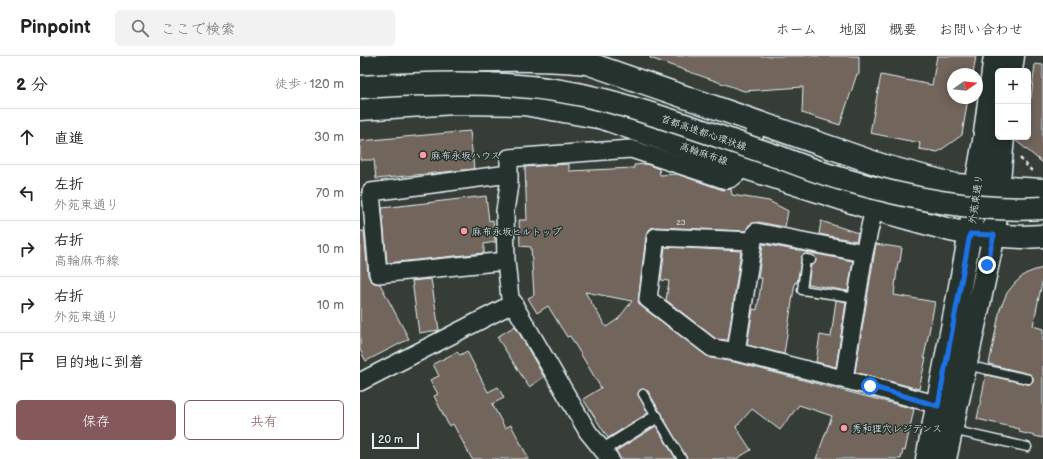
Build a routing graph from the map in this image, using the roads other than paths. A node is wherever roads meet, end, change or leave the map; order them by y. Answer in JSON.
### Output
{"nodes":[{"id":1,"x":565,"y":56,"type":"edge"},
{"id":2,"x":995,"y":56,"type":"edge"},
{"id":3,"x":1013,"y":56,"type":"edge"},
{"id":4,"x":588,"y":63,"type":"junction"},
{"id":5,"x":360,"y":67,"type":"edge"},
{"id":6,"x":426,"y":68,"type":"junction"},
{"id":7,"x":1011,"y":68,"type":"edge"},
{"id":8,"x":360,"y":79,"type":"edge"},
{"id":9,"x":360,"y":87,"type":"edge"},
{"id":10,"x":360,"y":109,"type":"edge"},
{"id":11,"x":679,"y":114,"type":"dead end"},
{"id":12,"x":758,"y":122,"type":"junction"},
{"id":13,"x":1003,"y":140,"type":"edge"},
{"id":14,"x":884,"y":166,"type":"junction"},
{"id":15,"x":743,"y":167,"type":"junction"},
{"id":16,"x":509,"y":174,"type":"junction"},
{"id":17,"x":1039,"y":182,"type":"edge"},
{"id":18,"x":976,"y":186,"type":"junction"},
{"id":19,"x":998,"y":188,"type":"junction"},
{"id":20,"x":902,"y":193,"type":"junction"},
{"id":21,"x":1043,"y":208,"type":"edge"},
{"id":22,"x":874,"y":209,"type":"junction"},
{"id":23,"x":973,"y":209,"type":"junction"},
{"id":24,"x":996,"y":211,"type":"junction"},
{"id":25,"x":1043,"y":213,"type":"edge"},
{"id":26,"x":1043,"y":216,"type":"edge"},
{"id":27,"x":902,"y":217,"type":"junction"},
{"id":28,"x":970,"y":234,"type":"junction"},
{"id":29,"x":994,"y":235,"type":"junction"},
{"id":30,"x":1043,"y":236,"type":"edge"},
{"id":31,"x":753,"y":241,"type":"junction"},
{"id":32,"x":864,"y":253,"type":"junction"},
{"id":33,"x":811,"y":260,"type":"dead end"},
{"id":34,"x":506,"y":261,"type":"junction"},
{"id":35,"x":857,"y":298,"type":"junction"},
{"id":36,"x":514,"y":303,"type":"junction"},
{"id":37,"x":736,"y":352,"type":"junction"},
{"id":38,"x":966,"y":365,"type":"junction"},
{"id":39,"x":844,"y":379,"type":"junction"},
{"id":40,"x":1028,"y":379,"type":"dead end"},
{"id":41,"x":360,"y":382,"type":"edge"},
{"id":42,"x":643,"y":394,"type":"dead end"},
{"id":43,"x":938,"y":406,"type":"junction"},
{"id":44,"x":656,"y":417,"type":"junction"},
{"id":45,"x":952,"y":429,"type":"junction"},
{"id":46,"x":1027,"y":447,"type":"dead end"},
{"id":47,"x":606,"y":454,"type":"edge"},
{"id":48,"x":682,"y":459,"type":"edge"},
{"id":49,"x":927,"y":459,"type":"edge"},
{"id":50,"x":945,"y":459,"type":"edge"}],
"edges":[{"from":1,"to":4,"type":"main road"},
{"from":2,"to":18,"type":"main road","name":"外苑東通り"},
{"from":3,"to":7,"type":"main road"},
{"from":4,"to":6,"type":"main road"},
{"from":4,"to":12,"type":"main road"},
{"from":5,"to":6,"type":"main road"},
{"from":6,"to":8,"type":"main road","name":"首都高速都心環状線"},
{"from":6,"to":11,"type":"main road","name":"首都高速都心環状線"},
{"from":9,"to":20,"type":"main road","name":"首都高速都心環状線","bridge":true},
{"from":10,"to":15,"type":"main road","name":"高輪麻布線"},
{"from":12,"to":14,"type":"main road"},
{"from":12,"to":15,"type":"street"},
{"from":13,"to":19,"type":"main road"},
{"from":14,"to":18,"type":"main road"},
{"from":14,"to":20,"type":"main road"},
{"from":15,"to":16,"type":"street"},
{"from":15,"to":22,"type":"main road","name":"高輪麻布線"},
{"from":16,"to":34,"type":"street"},
{"from":16,"to":34,"type":"street"},
{"from":17,"to":19,"type":"main road"},
{"from":18,"to":19,"type":"main road"},
{"from":18,"to":23,"type":"main road","name":"外苑東通り"},
{"from":18,"to":24,"type":"main road"},
{"from":19,"to":24,"type":"main road"},
{"from":20,"to":21,"type":"main road","name":"首都高速都心環状線","bridge":true},
{"from":20,"to":23,"type":"main road"},
{"from":20,"to":26,"type":"main road","bridge":true},
{"from":20,"to":27,"type":"main road"},
{"from":22,"to":27,"type":"main road","name":"高輪麻布線"},
{"from":22,"to":32,"type":"street"},
{"from":23,"to":28,"type":"main road","name":"外苑東通り"},
{"from":23,"to":29,"type":"main road"},
{"from":24,"to":25,"type":"main road"},
{"from":24,"to":29,"type":"main road"},
{"from":27,"to":28,"type":"main road","name":"高輪麻布線"},
{"from":28,"to":29,"type":"main road","name":"高輪麻布線"},
{"from":28,"to":43,"type":"main road","name":"外苑東通り"},
{"from":29,"to":30,"type":"main road","name":"高輪麻布線"},
{"from":29,"to":38,"type":"main road"},
{"from":31,"to":32,"type":"street"},
{"from":31,"to":37,"type":"street"},
{"from":31,"to":37,"type":"street"},
{"from":32,"to":35,"type":"street"},
{"from":33,"to":35,"type":"lane"},
{"from":34,"to":36,"type":"street"},
{"from":35,"to":39,"type":"street"},
{"from":36,"to":41,"type":"street"},
{"from":36,"to":47,"type":"street"},
{"from":37,"to":39,"type":"street"},
{"from":38,"to":40,"type":"lane"},
{"from":38,"to":45,"type":"main road"},
{"from":39,"to":43,"type":"street"},
{"from":42,"to":44,"type":"lane"},
{"from":43,"to":49,"type":"main road","name":"外苑東通り"},
{"from":44,"to":47,"type":"street"},
{"from":44,"to":48,"type":"lane"},
{"from":45,"to":46,"type":"lane"},
{"from":45,"to":50,"type":"main road"}]}
